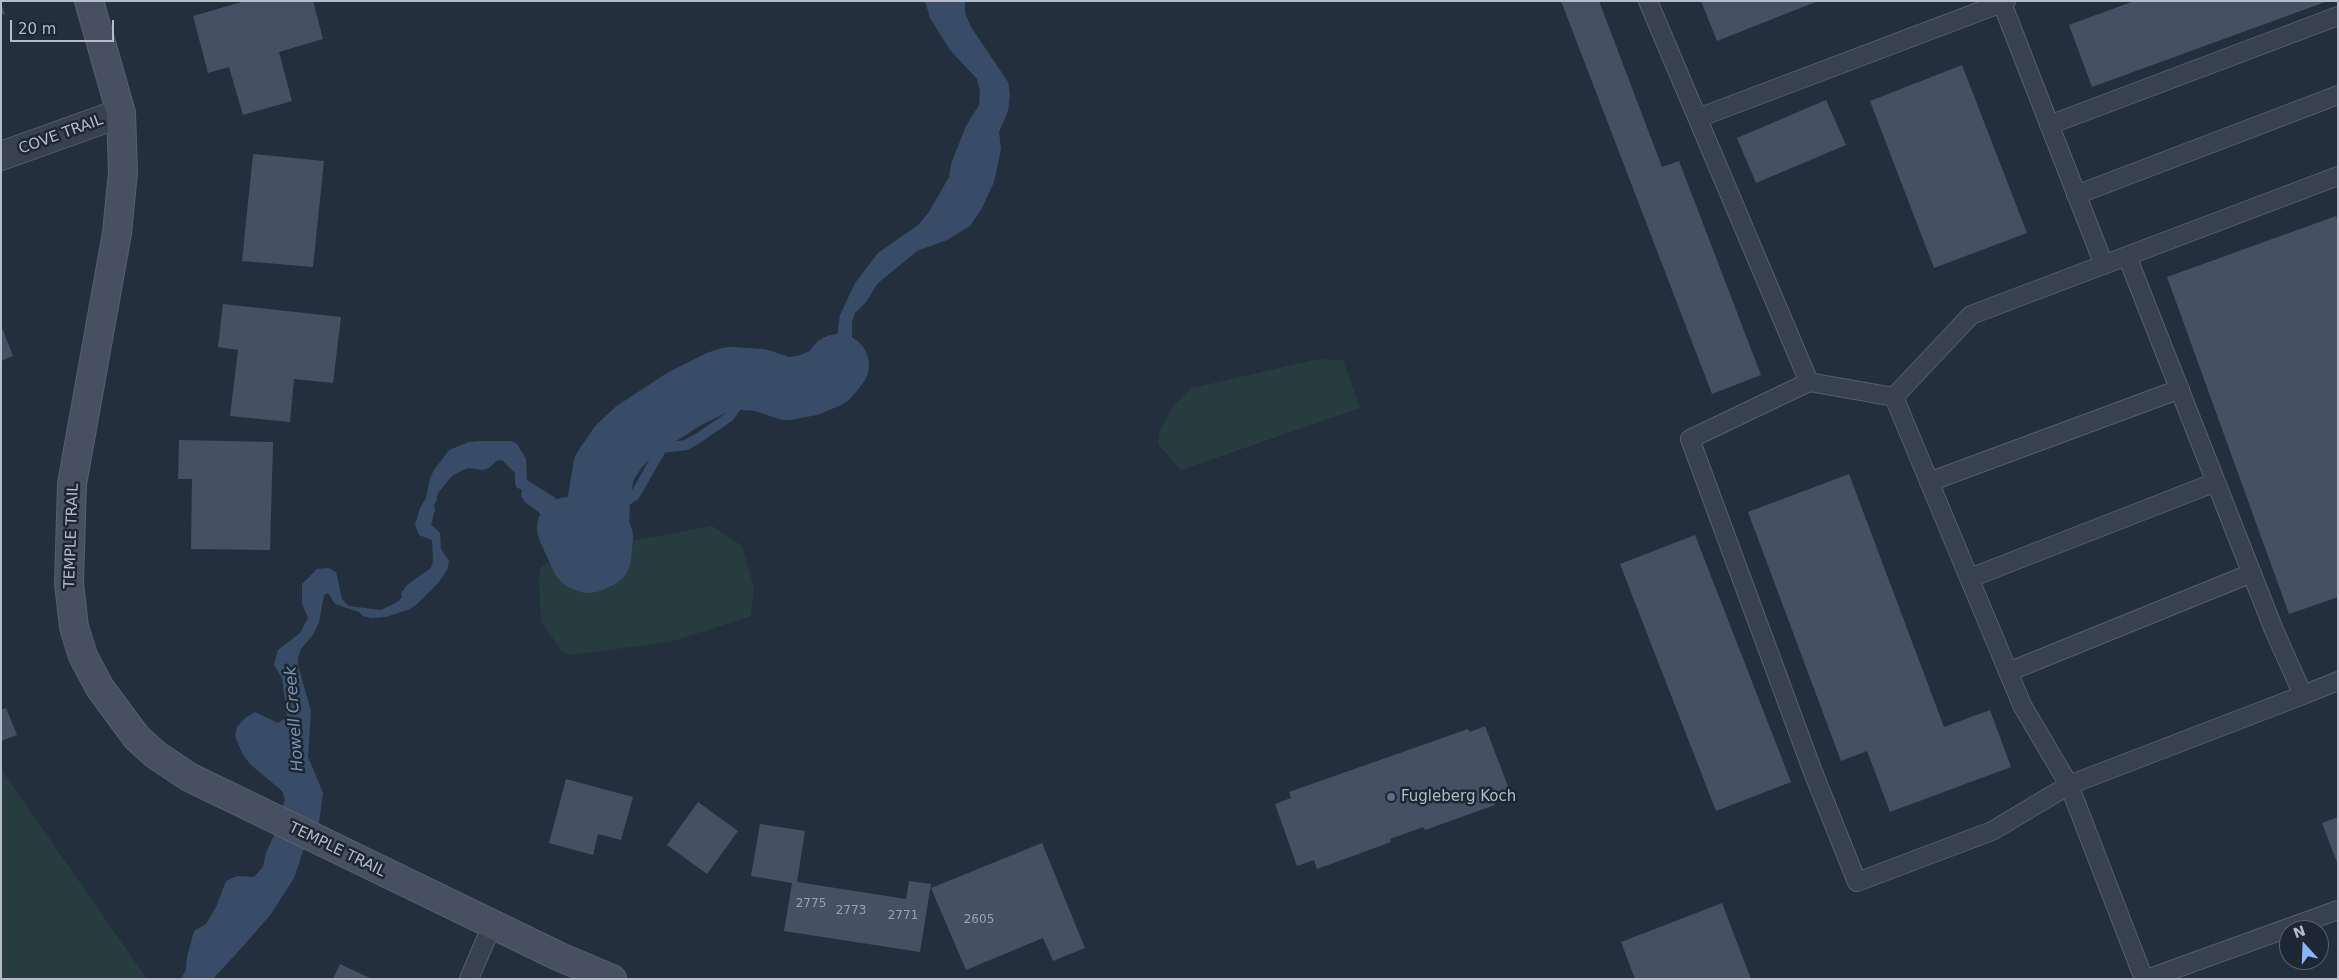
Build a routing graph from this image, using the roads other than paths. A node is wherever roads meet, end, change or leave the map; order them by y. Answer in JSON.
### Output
{"nodes":[{"id":1,"x":89,"y":1,"type":"edge"},
{"id":2,"x":1648,"y":1,"type":"edge"},
{"id":3,"x":2003,"y":2,"type":"edge"},
{"id":4,"x":2338,"y":16,"type":"edge"},
{"id":5,"x":2338,"y":94,"type":"edge"},
{"id":6,"x":121,"y":113,"type":"junction"},
{"id":7,"x":1698,"y":118,"type":"junction"},
{"id":8,"x":2050,"y":125,"type":"junction"},
{"id":9,"x":1,"y":156,"type":"edge"},
{"id":10,"x":2338,"y":176,"type":"edge"},
{"id":11,"x":2076,"y":195,"type":"junction"},
{"id":12,"x":2127,"y":256,"type":"junction"},
{"id":13,"x":2104,"y":265,"type":"junction"},
{"id":14,"x":1809,"y":382,"type":"junction"},
{"id":15,"x":2180,"y":389,"type":"junction"},
{"id":16,"x":1894,"y":397,"type":"junction"},
{"id":17,"x":1929,"y":482,"type":"junction"},
{"id":18,"x":2216,"y":482,"type":"junction"},
{"id":19,"x":2252,"y":573,"type":"junction"},
{"id":20,"x":1970,"y":578,"type":"junction"},
{"id":21,"x":2008,"y":672,"type":"junction"},
{"id":22,"x":2338,"y":682,"type":"edge"},
{"id":23,"x":2302,"y":695,"type":"junction"},
{"id":24,"x":2069,"y":785,"type":"junction"},
{"id":25,"x":2338,"y":910,"type":"edge"},
{"id":26,"x":492,"y":925,"type":"junction"},
{"id":27,"x":468,"y":979,"type":"edge"},
{"id":28,"x":612,"y":979,"type":"edge"},
{"id":29,"x":2145,"y":979,"type":"edge"}],
"edges":[{"from":1,"to":6,"type":"street","name":"TEMPLE TRAIL"},
{"from":2,"to":7,"type":"lane"},
{"from":3,"to":7,"type":"lane"},
{"from":3,"to":8,"type":"lane"},
{"from":4,"to":8,"type":"lane"},
{"from":5,"to":11,"type":"lane"},
{"from":6,"to":9,"type":"street","name":"COVE TRAIL"},
{"from":6,"to":26,"type":"street","name":"TEMPLE TRAIL"},
{"from":7,"to":14,"type":"lane"},
{"from":8,"to":11,"type":"lane"},
{"from":10,"to":12,"type":"lane"},
{"from":11,"to":13,"type":"lane"},
{"from":12,"to":13,"type":"lane"},
{"from":12,"to":15,"type":"lane"},
{"from":13,"to":16,"type":"lane"},
{"from":14,"to":16,"type":"lane"},
{"from":14,"to":24,"type":"lane"},
{"from":15,"to":17,"type":"lane"},
{"from":15,"to":18,"type":"lane"},
{"from":16,"to":17,"type":"lane"},
{"from":17,"to":20,"type":"lane"},
{"from":18,"to":19,"type":"lane"},
{"from":18,"to":20,"type":"lane"},
{"from":19,"to":21,"type":"lane"},
{"from":19,"to":23,"type":"lane"},
{"from":20,"to":21,"type":"lane"},
{"from":21,"to":24,"type":"lane"},
{"from":22,"to":23,"type":"lane"},
{"from":23,"to":24,"type":"lane"},
{"from":24,"to":29,"type":"lane"},
{"from":25,"to":29,"type":"lane"},
{"from":26,"to":27,"type":"lane"},
{"from":26,"to":28,"type":"street","name":"TEMPLE TRAIL"}]}
